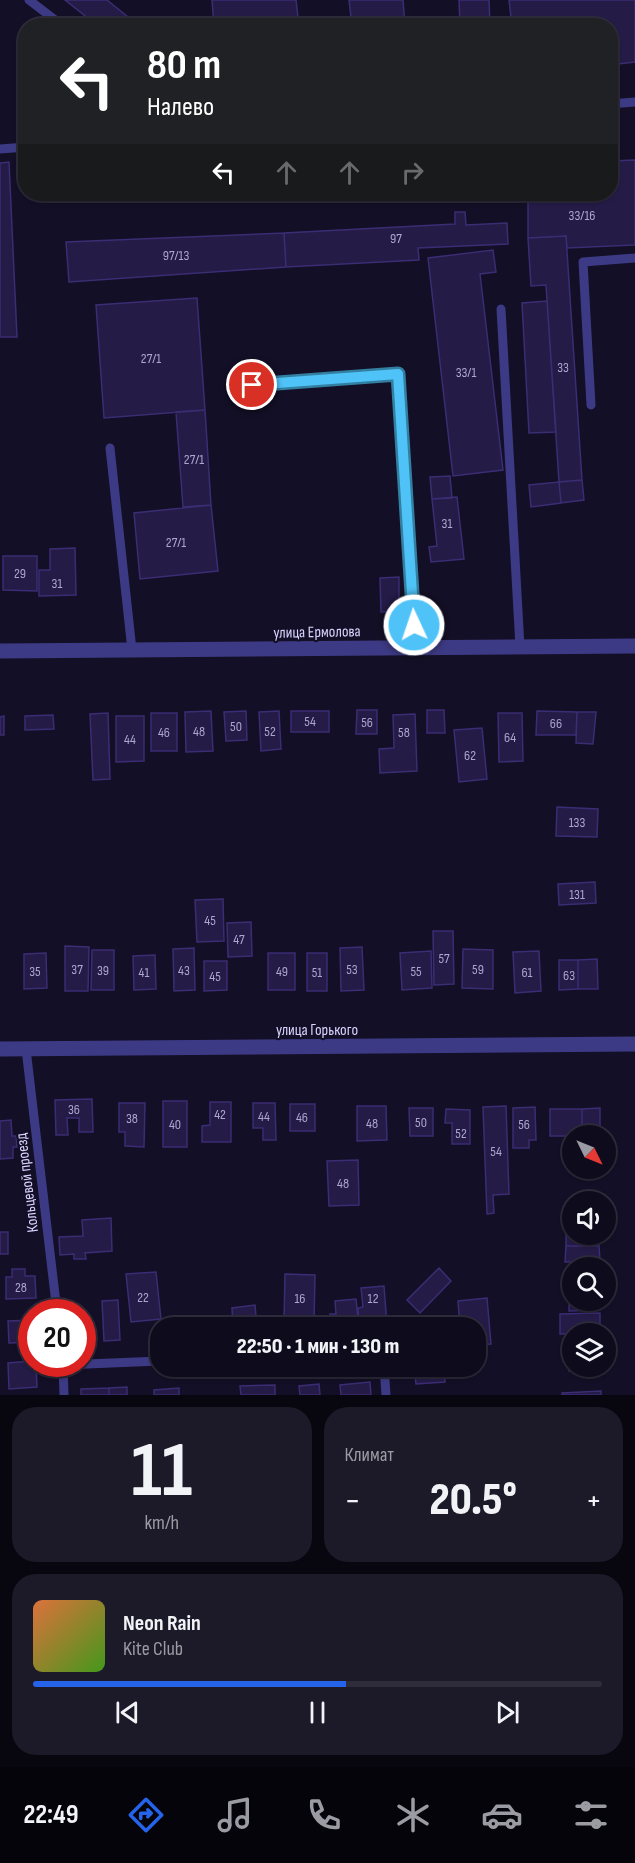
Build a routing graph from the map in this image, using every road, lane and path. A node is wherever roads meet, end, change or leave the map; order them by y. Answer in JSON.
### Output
{"nodes":[{"id":1,"x":29,"y":0,"type":"edge"},
{"id":2,"x":53,"y":18,"type":"edge"},
{"id":3,"x":635,"y":102,"type":"edge"},
{"id":4,"x":618,"y":103,"type":"edge"},
{"id":5,"x":18,"y":147,"type":"edge"},
{"id":6,"x":0,"y":148,"type":"edge"},
{"id":7,"x":635,"y":258,"type":"edge"},
{"id":8,"x":501,"y":309,"type":"dead end"},
{"id":9,"x":252,"y":385,"type":"dead end"},
{"id":10,"x":591,"y":405,"type":"dead end"},
{"id":11,"x":110,"y":448,"type":"dead end"},
{"id":12,"x":635,"y":646,"type":"edge"},
{"id":13,"x":520,"y":647,"type":"junction"},
{"id":14,"x":416,"y":648,"type":"junction"},
{"id":15,"x":132,"y":650,"type":"junction"},
{"id":16,"x":0,"y":651,"type":"edge"},
{"id":17,"x":635,"y":1044,"type":"edge"},
{"id":18,"x":0,"y":1049,"type":"edge"},
{"id":19,"x":26,"y":1049,"type":"junction"},
{"id":20,"x":55,"y":1299,"type":"edge"},
{"id":21,"x":150,"y":1361,"type":"edge"},
{"id":22,"x":96,"y":1363,"type":"edge"},
{"id":23,"x":63,"y":1377,"type":"edge"},
{"id":24,"x":385,"y":1377,"type":"edge"},
{"id":25,"x":64,"y":1395,"type":"edge"},
{"id":26,"x":386,"y":1395,"type":"edge"}],
"edges":[{"from":1,"to":2,"type":"lane"},
{"from":3,"to":4,"type":"lane"},
{"from":5,"to":6,"type":"lane"},
{"from":7,"to":10,"type":"lane"},
{"from":8,"to":13,"type":"lane"},
{"from":9,"to":14,"type":"lane"},
{"from":11,"to":15,"type":"lane"},
{"from":12,"to":13,"type":"street","name":"улица Ермолова"},
{"from":13,"to":14,"type":"street","name":"улица Ермолова"},
{"from":14,"to":15,"type":"street","name":"улица Ермолова"},
{"from":15,"to":16,"type":"street","name":"улица Ермолова"},
{"from":17,"to":19,"type":"street","name":"улица Горького"},
{"from":18,"to":19,"type":"street","name":"улица Горького"},
{"from":19,"to":20,"type":"lane","name":"Кольцевой проезд"},
{"from":21,"to":22,"type":"lane"},
{"from":23,"to":25,"type":"lane"},
{"from":24,"to":26,"type":"lane"}]}
